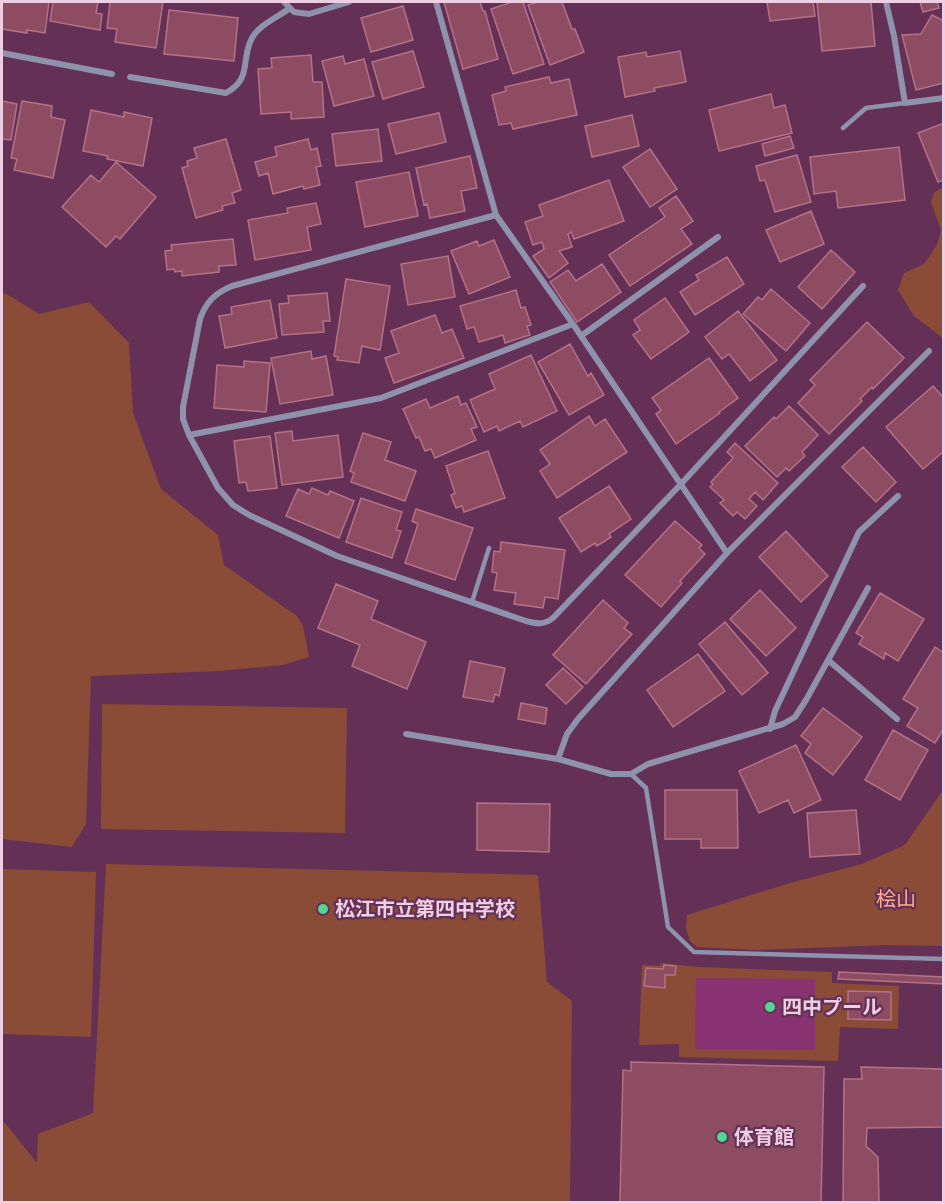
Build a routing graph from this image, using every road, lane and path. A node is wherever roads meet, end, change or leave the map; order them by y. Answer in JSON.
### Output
{"nodes":[{"id":1,"x":284,"y":2,"type":"edge"},
{"id":2,"x":349,"y":2,"type":"edge"},
{"id":3,"x":436,"y":2,"type":"edge"},
{"id":4,"x":886,"y":2,"type":"edge"},
{"id":5,"x":290,"y":8,"type":"junction"},
{"id":6,"x":2,"y":53,"type":"edge"},
{"id":7,"x":112,"y":74,"type":"dead end"},
{"id":8,"x":130,"y":77,"type":"dead end"},
{"id":9,"x":944,"y":98,"type":"edge"},
{"id":10,"x":905,"y":103,"type":"junction"},
{"id":11,"x":843,"y":128,"type":"dead end"},
{"id":12,"x":496,"y":215,"type":"junction"},
{"id":13,"x":718,"y":237,"type":"dead end"},
{"id":14,"x":863,"y":286,"type":"dead end"},
{"id":15,"x":573,"y":324,"type":"junction"},
{"id":16,"x":581,"y":336,"type":"junction"},
{"id":17,"x":929,"y":351,"type":"dead end"},
{"id":18,"x":189,"y":435,"type":"junction"},
{"id":19,"x":681,"y":484,"type":"junction"},
{"id":20,"x":898,"y":496,"type":"dead end"},
{"id":21,"x":489,"y":548,"type":"dead end"},
{"id":22,"x":727,"y":553,"type":"junction"},
{"id":23,"x":868,"y":588,"type":"dead end"},
{"id":24,"x":472,"y":602,"type":"junction"},
{"id":25,"x":828,"y":660,"type":"junction"},
{"id":26,"x":897,"y":719,"type":"dead end"},
{"id":27,"x":770,"y":729,"type":"junction"},
{"id":28,"x":406,"y":735,"type":"dead end"},
{"id":29,"x":558,"y":759,"type":"junction"},
{"id":30,"x":631,"y":774,"type":"junction"},
{"id":31,"x":944,"y":959,"type":"edge"}],
"edges":[{"from":1,"to":5,"type":"street"},
{"from":2,"to":5,"type":"street"},
{"from":3,"to":12,"type":"street"},
{"from":4,"to":10,"type":"street"},
{"from":5,"to":8,"type":"street"},
{"from":6,"to":7,"type":"street"},
{"from":9,"to":10,"type":"street"},
{"from":10,"to":11,"type":"lane"},
{"from":12,"to":15,"type":"street"},
{"from":12,"to":18,"type":"street"},
{"from":13,"to":16,"type":"street"},
{"from":14,"to":19,"type":"street"},
{"from":15,"to":16,"type":"street"},
{"from":15,"to":18,"type":"street"},
{"from":16,"to":19,"type":"street"},
{"from":17,"to":22,"type":"street"},
{"from":18,"to":24,"type":"street"},
{"from":19,"to":22,"type":"street"},
{"from":19,"to":24,"type":"street"},
{"from":20,"to":27,"type":"street"},
{"from":21,"to":24,"type":"lane"},
{"from":22,"to":29,"type":"street"},
{"from":23,"to":25,"type":"street"},
{"from":25,"to":26,"type":"street"},
{"from":25,"to":27,"type":"street"},
{"from":27,"to":30,"type":"street"},
{"from":28,"to":29,"type":"street"},
{"from":29,"to":30,"type":"street"},
{"from":30,"to":31,"type":"lane"}]}
